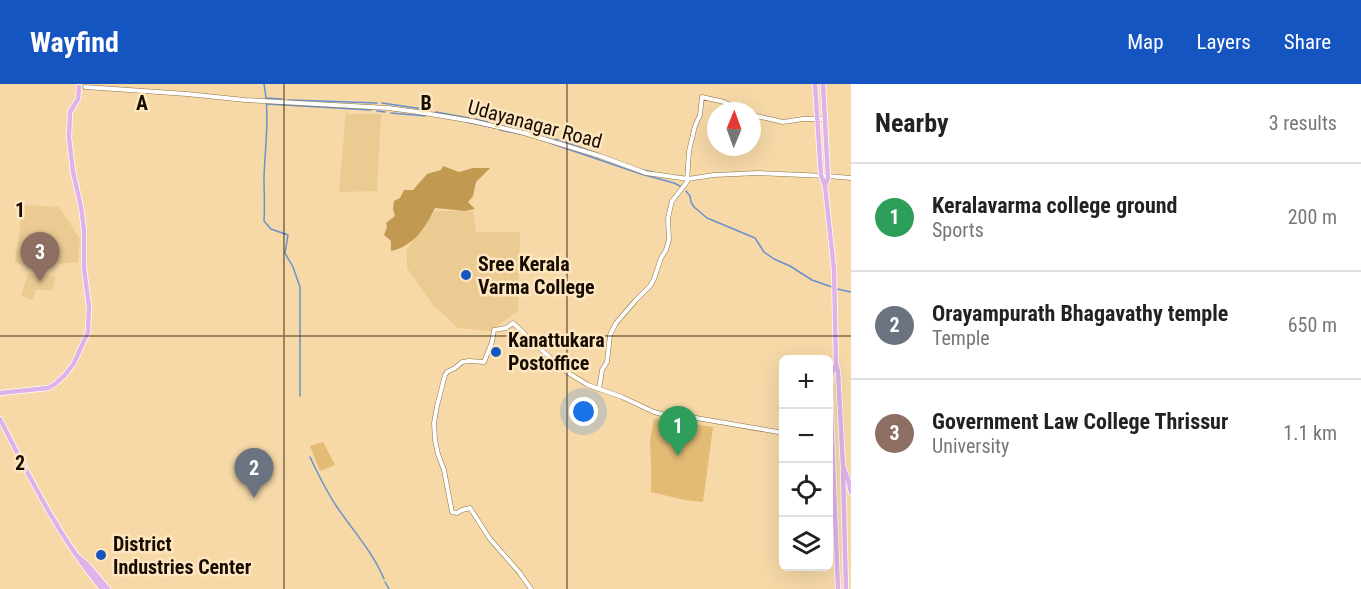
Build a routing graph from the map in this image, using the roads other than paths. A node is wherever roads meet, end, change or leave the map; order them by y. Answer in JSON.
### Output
{"nodes":[{"id":1,"x":815,"y":84,"type":"edge"},
{"id":2,"x":823,"y":84,"type":"edge"},
{"id":3,"x":82,"y":89,"type":"joint"},
{"id":4,"x":722,"y":102,"type":"edge"},
{"id":5,"x":761,"y":118,"type":"edge"},
{"id":6,"x":818,"y":119,"type":"junction"},
{"id":7,"x":824,"y":119,"type":"junction"},
{"id":8,"x":820,"y":175,"type":"junction"},
{"id":9,"x":828,"y":176,"type":"junction"},
{"id":10,"x":851,"y":178,"type":"edge"},
{"id":11,"x":688,"y":179,"type":"junction"},
{"id":12,"x":825,"y":186,"type":"junction"},
{"id":13,"x":836,"y":364,"type":"junction"},
{"id":14,"x":598,"y":389,"type":"junction"},
{"id":15,"x":0,"y":393,"type":"edge"},
{"id":16,"x":830,"y":409,"type":"edge"},
{"id":17,"x":0,"y":419,"type":"edge"},
{"id":18,"x":779,"y":433,"type":"edge"},
{"id":19,"x":833,"y":445,"type":"joint"},
{"id":20,"x":843,"y":445,"type":"junction"},
{"id":21,"x":843,"y":466,"type":"junction"},
{"id":22,"x":834,"y":467,"type":"junction"},
{"id":23,"x":851,"y":492,"type":"edge"},
{"id":24,"x":77,"y":556,"type":"junction"},
{"id":25,"x":102,"y":589,"type":"edge"},
{"id":26,"x":108,"y":589,"type":"edge"},
{"id":27,"x":531,"y":589,"type":"edge"},
{"id":28,"x":838,"y":589,"type":"edge"},
{"id":29,"x":846,"y":589,"type":"edge"}],
"edges":[{"from":1,"to":6,"type":"main road"},
{"from":2,"to":7,"type":"main road"},
{"from":3,"to":11,"type":"street","name":"Udayanagar Road"},
{"from":3,"to":15,"type":"main road"},
{"from":4,"to":11,"type":"street"},
{"from":5,"to":6,"type":"street"},
{"from":6,"to":7,"type":"street"},
{"from":6,"to":8,"type":"main road"},
{"from":7,"to":9,"type":"main road"},
{"from":8,"to":9,"type":"street","name":"Udayanagar Road"},
{"from":8,"to":11,"type":"street","name":"Udayanagar Road"},
{"from":8,"to":12,"type":"main road"},
{"from":9,"to":10,"type":"street","name":"Udayanagar Road"},
{"from":9,"to":12,"type":"main road"},
{"from":11,"to":14,"type":"street"},
{"from":12,"to":13,"type":"main road"},
{"from":13,"to":16,"type":"main road"},
{"from":13,"to":20,"type":"main road"},
{"from":14,"to":18,"type":"street"},
{"from":14,"to":27,"type":"street"},
{"from":17,"to":24,"type":"main road"},
{"from":19,"to":20,"type":"main road"},
{"from":19,"to":22,"type":"main road"},
{"from":20,"to":21,"type":"main road"},
{"from":21,"to":22,"type":"main road"},
{"from":21,"to":23,"type":"main road"},
{"from":21,"to":29,"type":"main road"},
{"from":22,"to":28,"type":"main road"},
{"from":24,"to":25,"type":"main road"},
{"from":24,"to":26,"type":"main road"}]}
